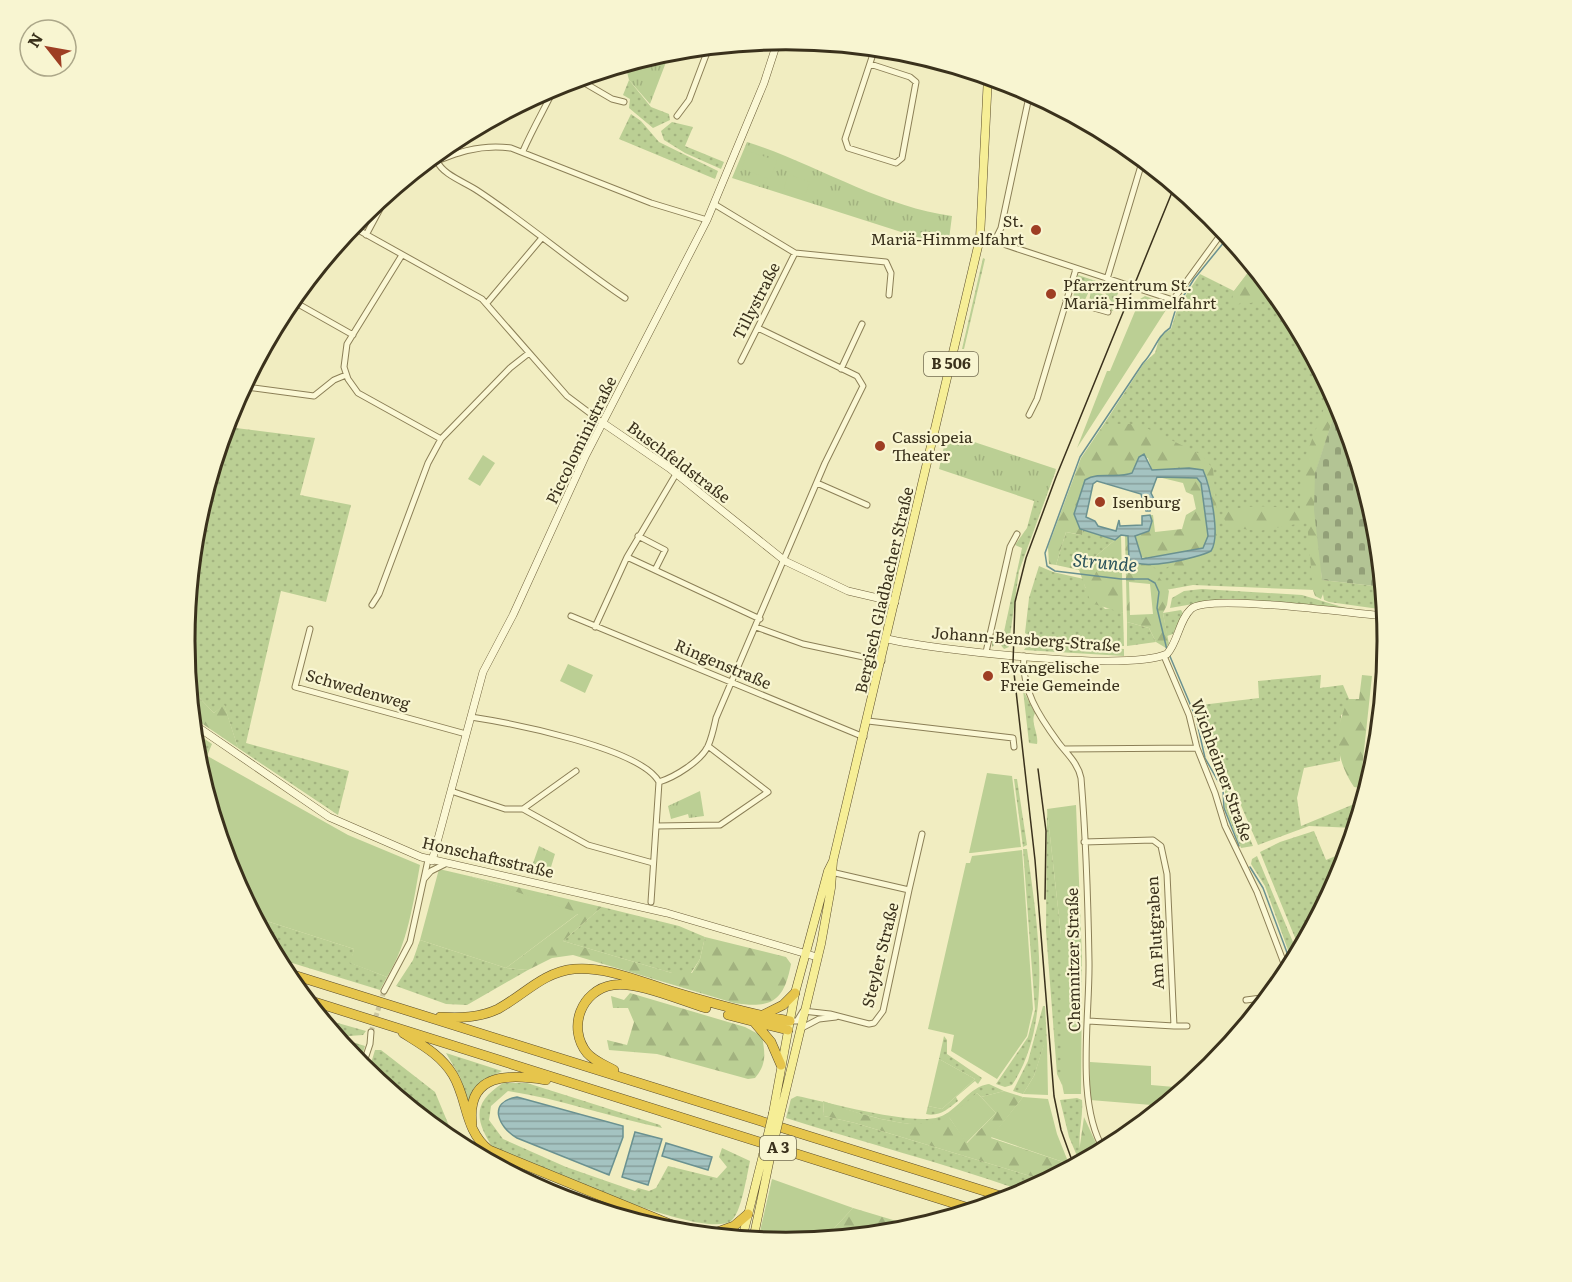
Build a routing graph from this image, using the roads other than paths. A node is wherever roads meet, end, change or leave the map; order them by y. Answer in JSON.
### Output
{"nodes":[{"id":1,"x":772,"y":50,"type":"edge"},
{"id":2,"x":706,"y":55,"type":"edge"},
{"id":3,"x":872,"y":56,"type":"edge"},
{"id":4,"x":870,"y":64,"type":"junction"},
{"id":5,"x":587,"y":84,"type":"edge"},
{"id":6,"x":988,"y":85,"type":"edge"},
{"id":7,"x":549,"y":99,"type":"edge"},
{"id":8,"x":624,"y":102,"type":"dead end"},
{"id":9,"x":1028,"y":102,"type":"edge"},
{"id":10,"x":677,"y":116,"type":"dead end"},
{"id":11,"x":523,"y":151,"type":"junction"},
{"id":12,"x":444,"y":159,"type":"edge"},
{"id":13,"x":438,"y":163,"type":"edge"},
{"id":14,"x":1140,"y":168,"type":"edge"},
{"id":15,"x":714,"y":204,"type":"junction"},
{"id":16,"x":377,"y":214,"type":"edge"},
{"id":17,"x":707,"y":220,"type":"junction"},
{"id":18,"x":360,"y":231,"type":"edge"},
{"id":19,"x":366,"y":235,"type":"junction"},
{"id":20,"x":980,"y":238,"type":"junction"},
{"id":21,"x":996,"y":238,"type":"junction"},
{"id":22,"x":1218,"y":238,"type":"edge"},
{"id":23,"x":541,"y":239,"type":"junction"},
{"id":24,"x":795,"y":253,"type":"junction"},
{"id":25,"x":402,"y":255,"type":"junction"},
{"id":26,"x":1076,"y":268,"type":"junction"},
{"id":27,"x":1107,"y":279,"type":"junction"},
{"id":28,"x":889,"y":296,"type":"dead end"},
{"id":29,"x":625,"y":298,"type":"dead end"},
{"id":30,"x":1066,"y":300,"type":"junction"},
{"id":31,"x":487,"y":303,"type":"junction"},
{"id":32,"x":299,"y":305,"type":"edge"},
{"id":33,"x":1108,"y":312,"type":"dead end"},
{"id":34,"x":862,"y":324,"type":"dead end"},
{"id":35,"x":758,"y":328,"type":"junction"},
{"id":36,"x":353,"y":334,"type":"junction"},
{"id":37,"x":529,"y":353,"type":"junction"},
{"id":38,"x":741,"y":361,"type":"dead end"},
{"id":39,"x":841,"y":369,"type":"junction"},
{"id":40,"x":346,"y":375,"type":"junction"},
{"id":41,"x":251,"y":388,"type":"edge"},
{"id":42,"x":1029,"y":415,"type":"dead end"},
{"id":43,"x":603,"y":423,"type":"junction"},
{"id":44,"x":441,"y":439,"type":"junction"},
{"id":45,"x":676,"y":474,"type":"junction"},
{"id":46,"x":818,"y":483,"type":"junction"},
{"id":47,"x":867,"y":505,"type":"dead end"},
{"id":48,"x":1017,"y":534,"type":"dead end"},
{"id":49,"x":638,"y":536,"type":"junction"},
{"id":50,"x":627,"y":557,"type":"junction"},
{"id":51,"x":784,"y":561,"type":"junction"},
{"id":52,"x":655,"y":570,"type":"junction"},
{"id":53,"x":895,"y":602,"type":"junction"},
{"id":54,"x":372,"y":605,"type":"dead end"},
{"id":55,"x":1377,"y":615,"type":"edge"},
{"id":56,"x":571,"y":616,"type":"dead end"},
{"id":57,"x":760,"y":619,"type":"junction"},
{"id":58,"x":595,"y":627,"type":"junction"},
{"id":59,"x":756,"y":627,"type":"junction"},
{"id":60,"x":310,"y":629,"type":"dead end"},
{"id":61,"x":887,"y":639,"type":"junction"},
{"id":62,"x":986,"y":652,"type":"junction"},
{"id":63,"x":1167,"y":654,"type":"junction"},
{"id":64,"x":1024,"y":656,"type":"junction"},
{"id":65,"x":882,"y":661,"type":"junction"},
{"id":66,"x":732,"y":683,"type":"junction"},
{"id":67,"x":471,"y":717,"type":"junction"},
{"id":68,"x":868,"y":721,"type":"junction"},
{"id":69,"x":202,"y":730,"type":"edge"},
{"id":70,"x":466,"y":734,"type":"junction"},
{"id":71,"x":864,"y":737,"type":"junction"},
{"id":72,"x":708,"y":746,"type":"junction"},
{"id":73,"x":1014,"y":747,"type":"dead end"},
{"id":74,"x":1063,"y":748,"type":"junction"},
{"id":75,"x":1197,"y":748,"type":"junction"},
{"id":76,"x":1079,"y":749,"type":"junction"},
{"id":77,"x":1077,"y":766,"type":"junction"},
{"id":78,"x":576,"y":771,"type":"dead end"},
{"id":79,"x":659,"y":782,"type":"junction"},
{"id":80,"x":451,"y":791,"type":"junction"},
{"id":81,"x":523,"y":809,"type":"junction"},
{"id":82,"x":657,"y":826,"type":"junction"},
{"id":83,"x":922,"y":834,"type":"dead end"},
{"id":84,"x":1084,"y":843,"type":"junction"},
{"id":85,"x":430,"y":860,"type":"junction"},
{"id":86,"x":653,"y":863,"type":"junction"},
{"id":87,"x":445,"y":864,"type":"junction"},
{"id":88,"x":831,"y":872,"type":"junction"},
{"id":89,"x":423,"y":881,"type":"junction"},
{"id":90,"x":909,"y":890,"type":"junction"},
{"id":91,"x":651,"y":902,"type":"dead end"},
{"id":92,"x":806,"y":954,"type":"junction"},
{"id":93,"x":817,"y":957,"type":"junction"},
{"id":94,"x":1283,"y":962,"type":"edge"},
{"id":95,"x":299,"y":977,"type":"edge"},
{"id":96,"x":384,"y":991,"type":"tunnel mouth"},
{"id":97,"x":795,"y":993,"type":"junction"},
{"id":98,"x":1257,"y":999,"type":"edge"},
{"id":99,"x":1246,"y":1000,"type":"dead end"},
{"id":100,"x":319,"y":1003,"type":"edge"},
{"id":101,"x":803,"y":1011,"type":"junction"},
{"id":102,"x":426,"y":1016,"type":"junction"},
{"id":103,"x":837,"y":1017,"type":"junction"},
{"id":104,"x":758,"y":1019,"type":"junction"},
{"id":105,"x":1088,"y":1021,"type":"junction"},
{"id":106,"x":391,"y":1026,"type":"junction"},
{"id":107,"x":789,"y":1026,"type":"junction"},
{"id":108,"x":1174,"y":1026,"type":"junction"},
{"id":109,"x":1187,"y":1026,"type":"dead end"},
{"id":110,"x":800,"y":1029,"type":"junction"},
{"id":111,"x":371,"y":1032,"type":"tunnel mouth"},
{"id":112,"x":366,"y":1057,"type":"edge"},
{"id":113,"x":781,"y":1065,"type":"junction"},
{"id":114,"x":640,"y":1083,"type":"junction"},
{"id":115,"x":581,"y":1086,"type":"junction"},
{"id":116,"x":776,"y":1114,"type":"junction"},
{"id":117,"x":478,"y":1139,"type":"junction"},
{"id":118,"x":1100,"y":1142,"type":"edge"},
{"id":119,"x":766,"y":1156,"type":"junction"},
{"id":120,"x":994,"y":1194,"type":"edge"},
{"id":121,"x":961,"y":1206,"type":"edge"},
{"id":122,"x":748,"y":1214,"type":"junction"},
{"id":123,"x":663,"y":1219,"type":"edge"},
{"id":124,"x":728,"y":1229,"type":"edge"},
{"id":125,"x":744,"y":1231,"type":"edge"},
{"id":126,"x":754,"y":1231,"type":"edge"}],
"edges":[{"from":1,"to":15,"type":"street","name":"Piccoloministraße"},
{"from":2,"to":10,"type":"street"},
{"from":3,"to":4,"type":"street"},
{"from":4,"to":4,"type":"street"},
{"from":5,"to":8,"type":"street"},
{"from":6,"to":20,"type":"main road","name":"Bergisch Gladbacher Straße","number":"B 506"},
{"from":7,"to":11,"type":"street"},
{"from":9,"to":21,"type":"street"},
{"from":11,"to":12,"type":"street"},
{"from":11,"to":17,"type":"street"},
{"from":13,"to":23,"type":"street"},
{"from":14,"to":27,"type":"street"},
{"from":15,"to":17,"type":"street","name":"Piccoloministraße"},
{"from":15,"to":24,"type":"street"},
{"from":16,"to":19,"type":"street"},
{"from":17,"to":43,"type":"street","name":"Piccoloministraße"},
{"from":18,"to":19,"type":"street","name":"Buschfeldstraße"},
{"from":19,"to":25,"type":"street","name":"Buschfeldstraße"},
{"from":20,"to":21,"type":"street"},
{"from":20,"to":53,"type":"main road","name":"Bergisch Gladbacher Straße","number":"B 506"},
{"from":21,"to":26,"type":"street"},
{"from":22,"to":27,"type":"street"},
{"from":23,"to":29,"type":"street"},
{"from":23,"to":31,"type":"street"},
{"from":24,"to":28,"type":"street"},
{"from":24,"to":35,"type":"street","name":"Tillystraße"},
{"from":25,"to":31,"type":"street","name":"Buschfeldstraße"},
{"from":25,"to":36,"type":"street"},
{"from":26,"to":27,"type":"street"},
{"from":26,"to":30,"type":"street"},
{"from":30,"to":33,"type":"street"},
{"from":30,"to":42,"type":"street"},
{"from":31,"to":37,"type":"street","name":"Buschfeldstraße"},
{"from":32,"to":36,"type":"street"},
{"from":34,"to":39,"type":"street"},
{"from":35,"to":38,"type":"street","name":"Tillystraße"},
{"from":35,"to":39,"type":"street"},
{"from":36,"to":40,"type":"street"},
{"from":37,"to":43,"type":"street","name":"Buschfeldstraße"},
{"from":37,"to":44,"type":"street"},
{"from":39,"to":46,"type":"street"},
{"from":40,"to":41,"type":"street"},
{"from":40,"to":44,"type":"street"},
{"from":43,"to":45,"type":"street","name":"Buschfeldstraße"},
{"from":43,"to":67,"type":"street","name":"Piccoloministraße"},
{"from":44,"to":54,"type":"street"},
{"from":45,"to":49,"type":"street"},
{"from":45,"to":51,"type":"street","name":"Buschfeldstraße"},
{"from":46,"to":47,"type":"street"},
{"from":46,"to":51,"type":"street"},
{"from":48,"to":62,"type":"street"},
{"from":49,"to":50,"type":"street"},
{"from":49,"to":52,"type":"street"},
{"from":50,"to":52,"type":"street"},
{"from":50,"to":58,"type":"street"},
{"from":51,"to":53,"type":"street","name":"Buschfeldstraße"},
{"from":51,"to":57,"type":"street"},
{"from":52,"to":57,"type":"street"},
{"from":53,"to":61,"type":"main road","name":"Bergisch Gladbacher Straße","number":"B 506"},
{"from":55,"to":63,"type":"street"},
{"from":56,"to":58,"type":"street","name":"Ringenstraße"},
{"from":57,"to":59,"type":"street"},
{"from":58,"to":66,"type":"street","name":"Ringenstraße"},
{"from":59,"to":65,"type":"street"},
{"from":59,"to":66,"type":"street"},
{"from":60,"to":70,"type":"street","name":"Schwedenweg"},
{"from":61,"to":62,"type":"street","name":"Johann-Bensberg-Straße"},
{"from":61,"to":65,"type":"main road","name":"Bergisch Gladbacher Straße","number":"B 506"},
{"from":62,"to":64,"type":"street","name":"Johann-Bensberg-Straße"},
{"from":63,"to":64,"type":"street","name":"Johann-Bensberg-Straße"},
{"from":63,"to":75,"type":"street","name":"Wichheimer Straße"},
{"from":64,"to":74,"type":"street","name":"Chemnitzer Straße"},
{"from":65,"to":68,"type":"main road","name":"Bergisch Gladbacher Straße","number":"B 506"},
{"from":66,"to":71,"type":"street","name":"Ringenstraße"},
{"from":66,"to":72,"type":"street"},
{"from":67,"to":70,"type":"street","name":"Piccoloministraße"},
{"from":67,"to":79,"type":"street"},
{"from":68,"to":71,"type":"main road","name":"Bergisch Gladbacher Straße","number":"B 506"},
{"from":68,"to":73,"type":"street"},
{"from":69,"to":85,"type":"street","name":"Honschaftsstraße"},
{"from":70,"to":80,"type":"street","name":"Piccoloministraße"},
{"from":71,"to":88,"type":"main road","name":"Bergisch Gladbacher Straße","number":"B 506"},
{"from":72,"to":79,"type":"street"},
{"from":72,"to":82,"type":"street"},
{"from":74,"to":76,"type":"street"},
{"from":74,"to":77,"type":"street","name":"Chemnitzer Straße"},
{"from":75,"to":76,"type":"street"},
{"from":75,"to":94,"type":"street","name":"Wichheimer Straße"},
{"from":76,"to":77,"type":"street","name":"Chemnitzer Straße"},
{"from":77,"to":84,"type":"street","name":"Chemnitzer Straße"},
{"from":78,"to":81,"type":"street"},
{"from":79,"to":82,"type":"street"},
{"from":80,"to":81,"type":"street"},
{"from":80,"to":85,"type":"street","name":"Piccoloministraße"},
{"from":81,"to":86,"type":"street"},
{"from":82,"to":86,"type":"street"},
{"from":83,"to":90,"type":"street","name":"Steyler Straße"},
{"from":84,"to":105,"type":"street","name":"Chemnitzer Straße"},
{"from":84,"to":108,"type":"street","name":"Am Flutgraben"},
{"from":85,"to":87,"type":"street","name":"Honschaftsstraße"},
{"from":85,"to":89,"type":"street","name":"Piccoloministraße"},
{"from":86,"to":91,"type":"street"},
{"from":87,"to":89,"type":"street"},
{"from":87,"to":92,"type":"street","name":"Honschaftsstraße"},
{"from":88,"to":90,"type":"street","name":"Steyler Straße"},
{"from":88,"to":92,"type":"main road","name":"Bergisch Gladbacher Straße","number":"B 506"},
{"from":88,"to":93,"type":"main road","name":"Bergisch Gladbacher Straße","number":"B 506"},
{"from":89,"to":96,"type":"street","name":"Piccoloministraße"},
{"from":90,"to":103,"type":"street","name":"Steyler Straße"},
{"from":92,"to":93,"type":"street","name":"Honschaftsstraße"},
{"from":92,"to":97,"type":"main road","name":"Bergisch Gladbacher Straße","number":"B 506"},
{"from":93,"to":101,"type":"main road","name":"Bergisch Gladbacher Straße","number":"B 506"},
{"from":95,"to":102,"type":"highway","number":"A 3"},
{"from":97,"to":104,"type":"highway"},
{"from":97,"to":107,"type":"main road","name":"Bergisch Gladbacher Straße","number":"B 506"},
{"from":98,"to":99,"type":"street"},
{"from":100,"to":106,"type":"highway","number":"A 3"},
{"from":101,"to":103,"type":"street","name":"Steyler Straße"},
{"from":101,"to":107,"type":"street"},
{"from":101,"to":110,"type":"main road","name":"Bergisch Gladbacher Straße","number":"B 506"},
{"from":102,"to":104,"type":"highway"},
{"from":102,"to":114,"type":"highway","number":"A 3"},
{"from":103,"to":110,"type":"street","name":"Steyler Straße"},
{"from":104,"to":107,"type":"highway"},
{"from":104,"to":113,"type":"highway"},
{"from":104,"to":114,"type":"highway"},
{"from":105,"to":108,"type":"street"},
{"from":105,"to":118,"type":"street","name":"Chemnitzer Straße"},
{"from":106,"to":115,"type":"highway","number":"A 3"},
{"from":106,"to":117,"type":"highway"},
{"from":107,"to":110,"type":"main road"},
{"from":107,"to":113,"type":"main road","name":"Bergisch Gladbacher Straße","number":"B 506"},
{"from":108,"to":109,"type":"street"},
{"from":110,"to":116,"type":"main road","name":"Bergisch Gladbacher Straße","number":"B 506"},
{"from":111,"to":112,"type":"street"},
{"from":113,"to":116,"type":"main road","name":"Bergisch Gladbacher Straße","number":"B 506"},
{"from":114,"to":120,"type":"highway","number":"A 3"},
{"from":115,"to":117,"type":"highway"},
{"from":115,"to":121,"type":"highway","number":"A 3"},
{"from":116,"to":119,"type":"main road","name":"Bergisch Gladbacher Straße","number":"B 506","bridge":true},
{"from":117,"to":123,"type":"highway"},
{"from":119,"to":122,"type":"main road","name":"Bergisch Gladbacher Straße","number":"B 506"},
{"from":119,"to":126,"type":"main road","name":"Bergisch Gladbacher Straße","number":"B 506"},
{"from":122,"to":124,"type":"highway"},
{"from":122,"to":125,"type":"main road","name":"Bergisch Gladbacher Straße","number":"B 506"}]}
